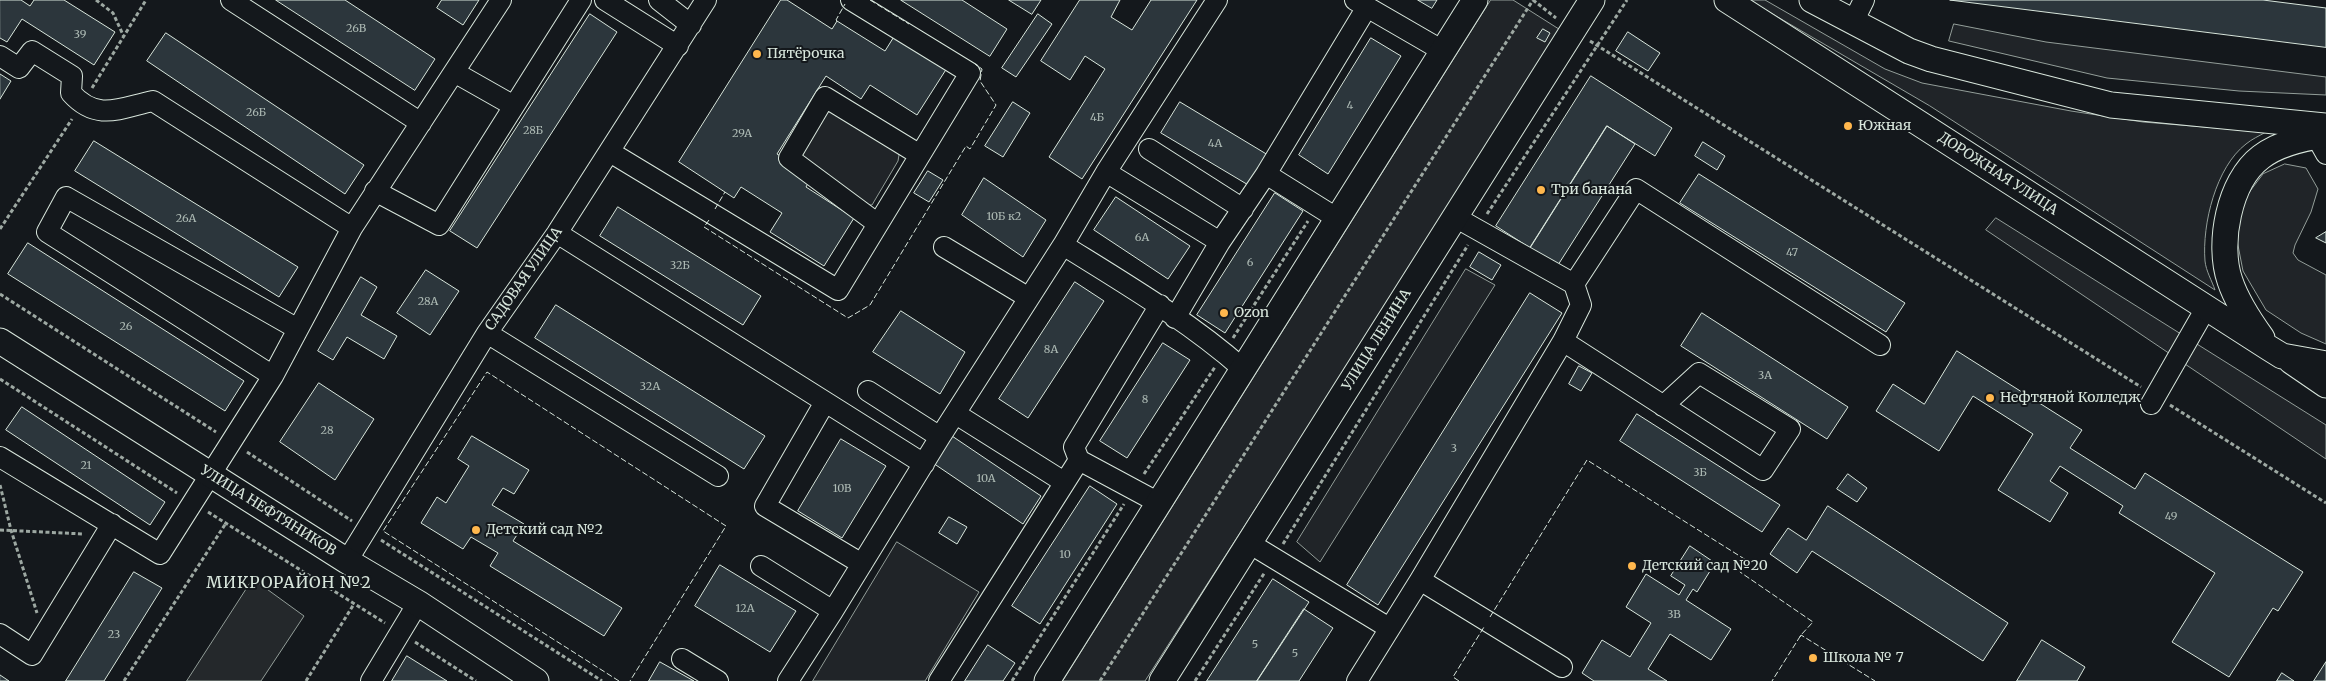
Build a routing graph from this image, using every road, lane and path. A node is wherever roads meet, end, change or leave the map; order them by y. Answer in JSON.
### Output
{"nodes":[{"id":1,"x":96,"y":0,"type":"edge"},
{"id":2,"x":231,"y":0,"type":"edge"},
{"id":3,"x":501,"y":0,"type":"edge"},
{"id":4,"x":581,"y":0,"type":"edge"},
{"id":5,"x":606,"y":0,"type":"edge"},
{"id":6,"x":659,"y":0,"type":"edge"},
{"id":7,"x":706,"y":0,"type":"edge"},
{"id":8,"x":851,"y":0,"type":"edge"},
{"id":9,"x":1216,"y":0,"type":"edge"},
{"id":10,"x":1475,"y":0,"type":"edge"},
{"id":11,"x":1533,"y":0,"type":"edge"},
{"id":12,"x":1592,"y":0,"type":"edge"},
{"id":13,"x":1627,"y":0,"type":"edge"},
{"id":14,"x":1727,"y":0,"type":"edge"},
{"id":15,"x":1812,"y":0,"type":"edge"},
{"id":16,"x":1361,"y":4,"type":"edge"},
{"id":17,"x":1859,"y":11,"type":"edge"},
{"id":18,"x":691,"y":25,"type":"junction"},
{"id":19,"x":1573,"y":31,"type":"junction"},
{"id":20,"x":124,"y":37,"type":"dead end"},
{"id":21,"x":678,"y":46,"type":"junction"},
{"id":22,"x":1596,"y":46,"type":"junction"},
{"id":23,"x":1443,"y":51,"type":"junction"},
{"id":24,"x":0,"y":56,"type":"edge"},
{"id":25,"x":454,"y":72,"type":"junction"},
{"id":26,"x":514,"y":106,"type":"junction"},
{"id":27,"x":421,"y":123,"type":"junction"},
{"id":28,"x":2323,"y":138,"type":"edge"},
{"id":29,"x":1149,"y":149,"type":"dead end"},
{"id":30,"x":610,"y":152,"type":"junction"},
{"id":31,"x":920,"y":155,"type":"junction"},
{"id":32,"x":1106,"y":172,"type":"junction"},
{"id":33,"x":1266,"y":174,"type":"junction"},
{"id":34,"x":375,"y":190,"type":"junction"},
{"id":35,"x":1242,"y":209,"type":"junction"},
{"id":36,"x":1455,"y":217,"type":"junction"},
{"id":37,"x":1338,"y":219,"type":"junction"},
{"id":38,"x":878,"y":224,"type":"junction"},
{"id":39,"x":352,"y":228,"type":"junction"},
{"id":40,"x":1477,"y":230,"type":"junction"},
{"id":41,"x":557,"y":232,"type":"junction"},
{"id":42,"x":1220,"y":242,"type":"junction"},
{"id":43,"x":1063,"y":245,"type":"junction"},
{"id":44,"x":944,"y":247,"type":"dead end"},
{"id":45,"x":1574,"y":284,"type":"junction"},
{"id":46,"x":0,"y":294,"type":"edge"},
{"id":47,"x":1029,"y":298,"type":"junction"},
{"id":48,"x":2206,"y":308,"type":"junction"},
{"id":49,"x":1167,"y":312,"type":"junction"},
{"id":50,"x":296,"y":328,"type":"junction"},
{"id":51,"x":487,"y":332,"type":"junction"},
{"id":52,"x":0,"y":341,"type":"edge"},
{"id":53,"x":1563,"y":341,"type":"junction"},
{"id":54,"x":1880,"y":345,"type":"dead end"},
{"id":55,"x":2276,"y":352,"type":"junction"},
{"id":56,"x":2326,"y":364,"type":"edge"},
{"id":57,"x":1243,"y":369,"type":"junction"},
{"id":58,"x":273,"y":376,"type":"junction"},
{"id":59,"x":0,"y":379,"type":"edge"},
{"id":60,"x":2326,"y":385,"type":"edge"},
{"id":61,"x":868,"y":391,"type":"dead end"},
{"id":62,"x":2153,"y":398,"type":"junction"},
{"id":63,"x":826,"y":402,"type":"junction"},
{"id":64,"x":1663,"y":406,"type":"junction"},
{"id":65,"x":956,"y":414,"type":"junction"},
{"id":66,"x":940,"y":437,"type":"junction"},
{"id":67,"x":232,"y":442,"type":"junction"},
{"id":68,"x":0,"y":457,"type":"edge"},
{"id":69,"x":1079,"y":460,"type":"junction"},
{"id":70,"x":924,"y":464,"type":"junction"},
{"id":71,"x":211,"y":475,"type":"junction"},
{"id":72,"x":718,"y":476,"type":"dead end"},
{"id":73,"x":1064,"y":482,"type":"junction"},
{"id":74,"x":0,"y":485,"type":"edge"},
{"id":75,"x":193,"y":503,"type":"junction"},
{"id":76,"x":1159,"y":503,"type":"junction"},
{"id":77,"x":2326,"y":503,"type":"edge"},
{"id":78,"x":226,"y":523,"type":"junction"},
{"id":79,"x":0,"y":530,"type":"edge"},
{"id":80,"x":11,"y":530,"type":"junction"},
{"id":81,"x":108,"y":530,"type":"junction"},
{"id":82,"x":366,"y":530,"type":"junction"},
{"id":83,"x":1249,"y":543,"type":"junction"},
{"id":84,"x":1274,"y":558,"type":"junction"},
{"id":85,"x":347,"y":561,"type":"junction"},
{"id":86,"x":862,"y":564,"type":"junction"},
{"id":87,"x":761,"y":566,"type":"dead end"},
{"id":88,"x":1420,"y":580,"type":"junction"},
{"id":89,"x":418,"y":603,"type":"junction"},
{"id":90,"x":354,"y":604,"type":"junction"},
{"id":91,"x":833,"y":611,"type":"junction"},
{"id":92,"x":1389,"y":628,"type":"junction"},
{"id":93,"x":400,"y":632,"type":"junction"},
{"id":94,"x":0,"y":634,"type":"edge"},
{"id":95,"x":44,"y":635,"type":"junction"},
{"id":96,"x":682,"y":659,"type":"dead end"},
{"id":97,"x":1562,"y":667,"type":"dead end"},
{"id":98,"x":124,"y":681,"type":"edge"},
{"id":99,"x":306,"y":681,"type":"edge"},
{"id":100,"x":370,"y":681,"type":"edge"},
{"id":101,"x":476,"y":681,"type":"edge"},
{"id":102,"x":536,"y":681,"type":"edge"},
{"id":103,"x":602,"y":681,"type":"edge"},
{"id":104,"x":718,"y":681,"type":"edge"},
{"id":105,"x":788,"y":681,"type":"edge"},
{"id":106,"x":939,"y":681,"type":"edge"},
{"id":107,"x":1047,"y":681,"type":"edge"},
{"id":108,"x":1100,"y":681,"type":"edge"},
{"id":109,"x":1162,"y":681,"type":"edge"},
{"id":110,"x":1195,"y":681,"type":"edge"},
{"id":111,"x":1357,"y":681,"type":"edge"}],
"edges":[{"from":1,"to":20,"type":"path"},
{"from":2,"to":27,"type":"lane"},
{"from":3,"to":25,"type":"lane"},
{"from":4,"to":26,"type":"lane"},
{"from":5,"to":21,"type":"lane"},
{"from":6,"to":18,"type":"lane"},
{"from":7,"to":18,"type":"lane","name":"САДОВАЯ УЛИЦА"},
{"from":8,"to":31,"type":"lane"},
{"from":9,"to":32,"type":"lane"},
{"from":10,"to":23,"type":"main road"},
{"from":11,"to":19,"type":"path"},
{"from":11,"to":108,"type":"path"},
{"from":12,"to":19,"type":"main road","name":"УЛИЦА ЛЕНИНА"},
{"from":13,"to":22,"type":"path"},
{"from":14,"to":48,"type":"main road","name":"ДОРОЖНАЯ УЛИЦА"},
{"from":15,"to":17,"type":"main road"},
{"from":16,"to":23,"type":"lane"},
{"from":16,"to":33,"type":"lane"},
{"from":17,"to":28,"type":"main road"},
{"from":18,"to":21,"type":"lane","name":"САДОВАЯ УЛИЦА"},
{"from":19,"to":22,"type":"path"},
{"from":19,"to":36,"type":"main road","name":"УЛИЦА ЛЕНИНА"},
{"from":21,"to":30,"type":"lane","name":"САДОВАЯ УЛИЦА"},
{"from":22,"to":40,"type":"path"},
{"from":22,"to":62,"type":"path"},
{"from":23,"to":37,"type":"main road"},
{"from":24,"to":39,"type":"lane"},
{"from":25,"to":26,"type":"lane"},
{"from":25,"to":27,"type":"lane"},
{"from":26,"to":34,"type":"lane"},
{"from":27,"to":34,"type":"lane"},
{"from":28,"to":55,"type":"main road"},
{"from":29,"to":35,"type":"lane"},
{"from":30,"to":38,"type":"lane"},
{"from":30,"to":41,"type":"lane","name":"САДОВАЯ УЛИЦА"},
{"from":31,"to":38,"type":"lane"},
{"from":31,"to":38,"type":"lane"},
{"from":32,"to":42,"type":"lane"},
{"from":32,"to":43,"type":"lane"},
{"from":33,"to":35,"type":"lane"},
{"from":33,"to":37,"type":"lane"},
{"from":34,"to":39,"type":"lane"},
{"from":35,"to":42,"type":"lane"},
{"from":36,"to":40,"type":"lane"},
{"from":36,"to":83,"type":"main road","name":"УЛИЦА ЛЕНИНА"},
{"from":37,"to":57,"type":"main road"},
{"from":39,"to":50,"type":"lane"},
{"from":40,"to":45,"type":"lane"},
{"from":40,"to":84,"type":"path"},
{"from":41,"to":51,"type":"lane","name":"САДОВАЯ УЛИЦА"},
{"from":41,"to":63,"type":"lane"},
{"from":42,"to":49,"type":"lane"},
{"from":43,"to":47,"type":"lane"},
{"from":43,"to":49,"type":"lane"},
{"from":44,"to":47,"type":"lane"},
{"from":45,"to":53,"type":"lane"},
{"from":45,"to":54,"type":"lane"},
{"from":46,"to":67,"type":"path"},
{"from":47,"to":65,"type":"lane"},
{"from":48,"to":55,"type":"main road","name":"ДОРОЖНАЯ УЛИЦА"},
{"from":48,"to":62,"type":"lane"},
{"from":49,"to":57,"type":"lane"},
{"from":49,"to":69,"type":"lane"},
{"from":50,"to":58,"type":"lane"},
{"from":50,"to":58,"type":"lane"},
{"from":51,"to":72,"type":"lane"},
{"from":51,"to":82,"type":"lane","name":"САДОВАЯ УЛИЦА"},
{"from":52,"to":71,"type":"main road","name":"УЛИЦА НЕФТЯНИКОВ"},
{"from":53,"to":64,"type":"lane"},
{"from":53,"to":88,"type":"lane"},
{"from":55,"to":56,"type":"main road"},
{"from":55,"to":60,"type":"main road","name":"ДОРОЖНАЯ УЛИЦА"},
{"from":57,"to":76,"type":"main road"},
{"from":58,"to":67,"type":"lane"},
{"from":59,"to":75,"type":"path"},
{"from":61,"to":66,"type":"lane"},
{"from":62,"to":77,"type":"path"},
{"from":63,"to":70,"type":"lane"},
{"from":63,"to":86,"type":"lane"},
{"from":64,"to":64,"type":"lane"},
{"from":65,"to":66,"type":"lane"},
{"from":65,"to":73,"type":"lane"},
{"from":66,"to":70,"type":"lane"},
{"from":67,"to":71,"type":"lane"},
{"from":67,"to":82,"type":"path"},
{"from":68,"to":81,"type":"lane"},
{"from":69,"to":73,"type":"lane"},
{"from":69,"to":76,"type":"lane"},
{"from":70,"to":86,"type":"lane"},
{"from":71,"to":75,"type":"lane"},
{"from":71,"to":85,"type":"main road","name":"УЛИЦА НЕФТЯНИКОВ"},
{"from":73,"to":106,"type":"lane"},
{"from":74,"to":80,"type":"path"},
{"from":75,"to":78,"type":"path"},
{"from":75,"to":81,"type":"lane"},
{"from":76,"to":107,"type":"main road"},
{"from":78,"to":90,"type":"path"},
{"from":78,"to":98,"type":"path"},
{"from":79,"to":80,"type":"path"},
{"from":80,"to":81,"type":"path"},
{"from":80,"to":95,"type":"path"},
{"from":81,"to":95,"type":"lane"},
{"from":82,"to":85,"type":"lane","name":"САДОВАЯ УЛИЦА"},
{"from":82,"to":103,"type":"path"},
{"from":83,"to":84,"type":"lane"},
{"from":83,"to":109,"type":"main road","name":"УЛИЦА ЛЕНИНА"},
{"from":84,"to":92,"type":"lane"},
{"from":84,"to":110,"type":"path"},
{"from":85,"to":89,"type":"main road","name":"УЛИЦА НЕФТЯНИКОВ"},
{"from":86,"to":91,"type":"lane"},
{"from":87,"to":91,"type":"lane"},
{"from":88,"to":92,"type":"lane"},
{"from":88,"to":97,"type":"lane"},
{"from":89,"to":93,"type":"lane"},
{"from":89,"to":102,"type":"main road","name":"УЛИЦА НЕФТЯНИКОВ"},
{"from":90,"to":93,"type":"path"},
{"from":90,"to":99,"type":"path"},
{"from":91,"to":105,"type":"lane"},
{"from":92,"to":111,"type":"lane"},
{"from":93,"to":100,"type":"lane"},
{"from":93,"to":101,"type":"path"},
{"from":94,"to":95,"type":"lane"},
{"from":96,"to":104,"type":"lane"}]}
